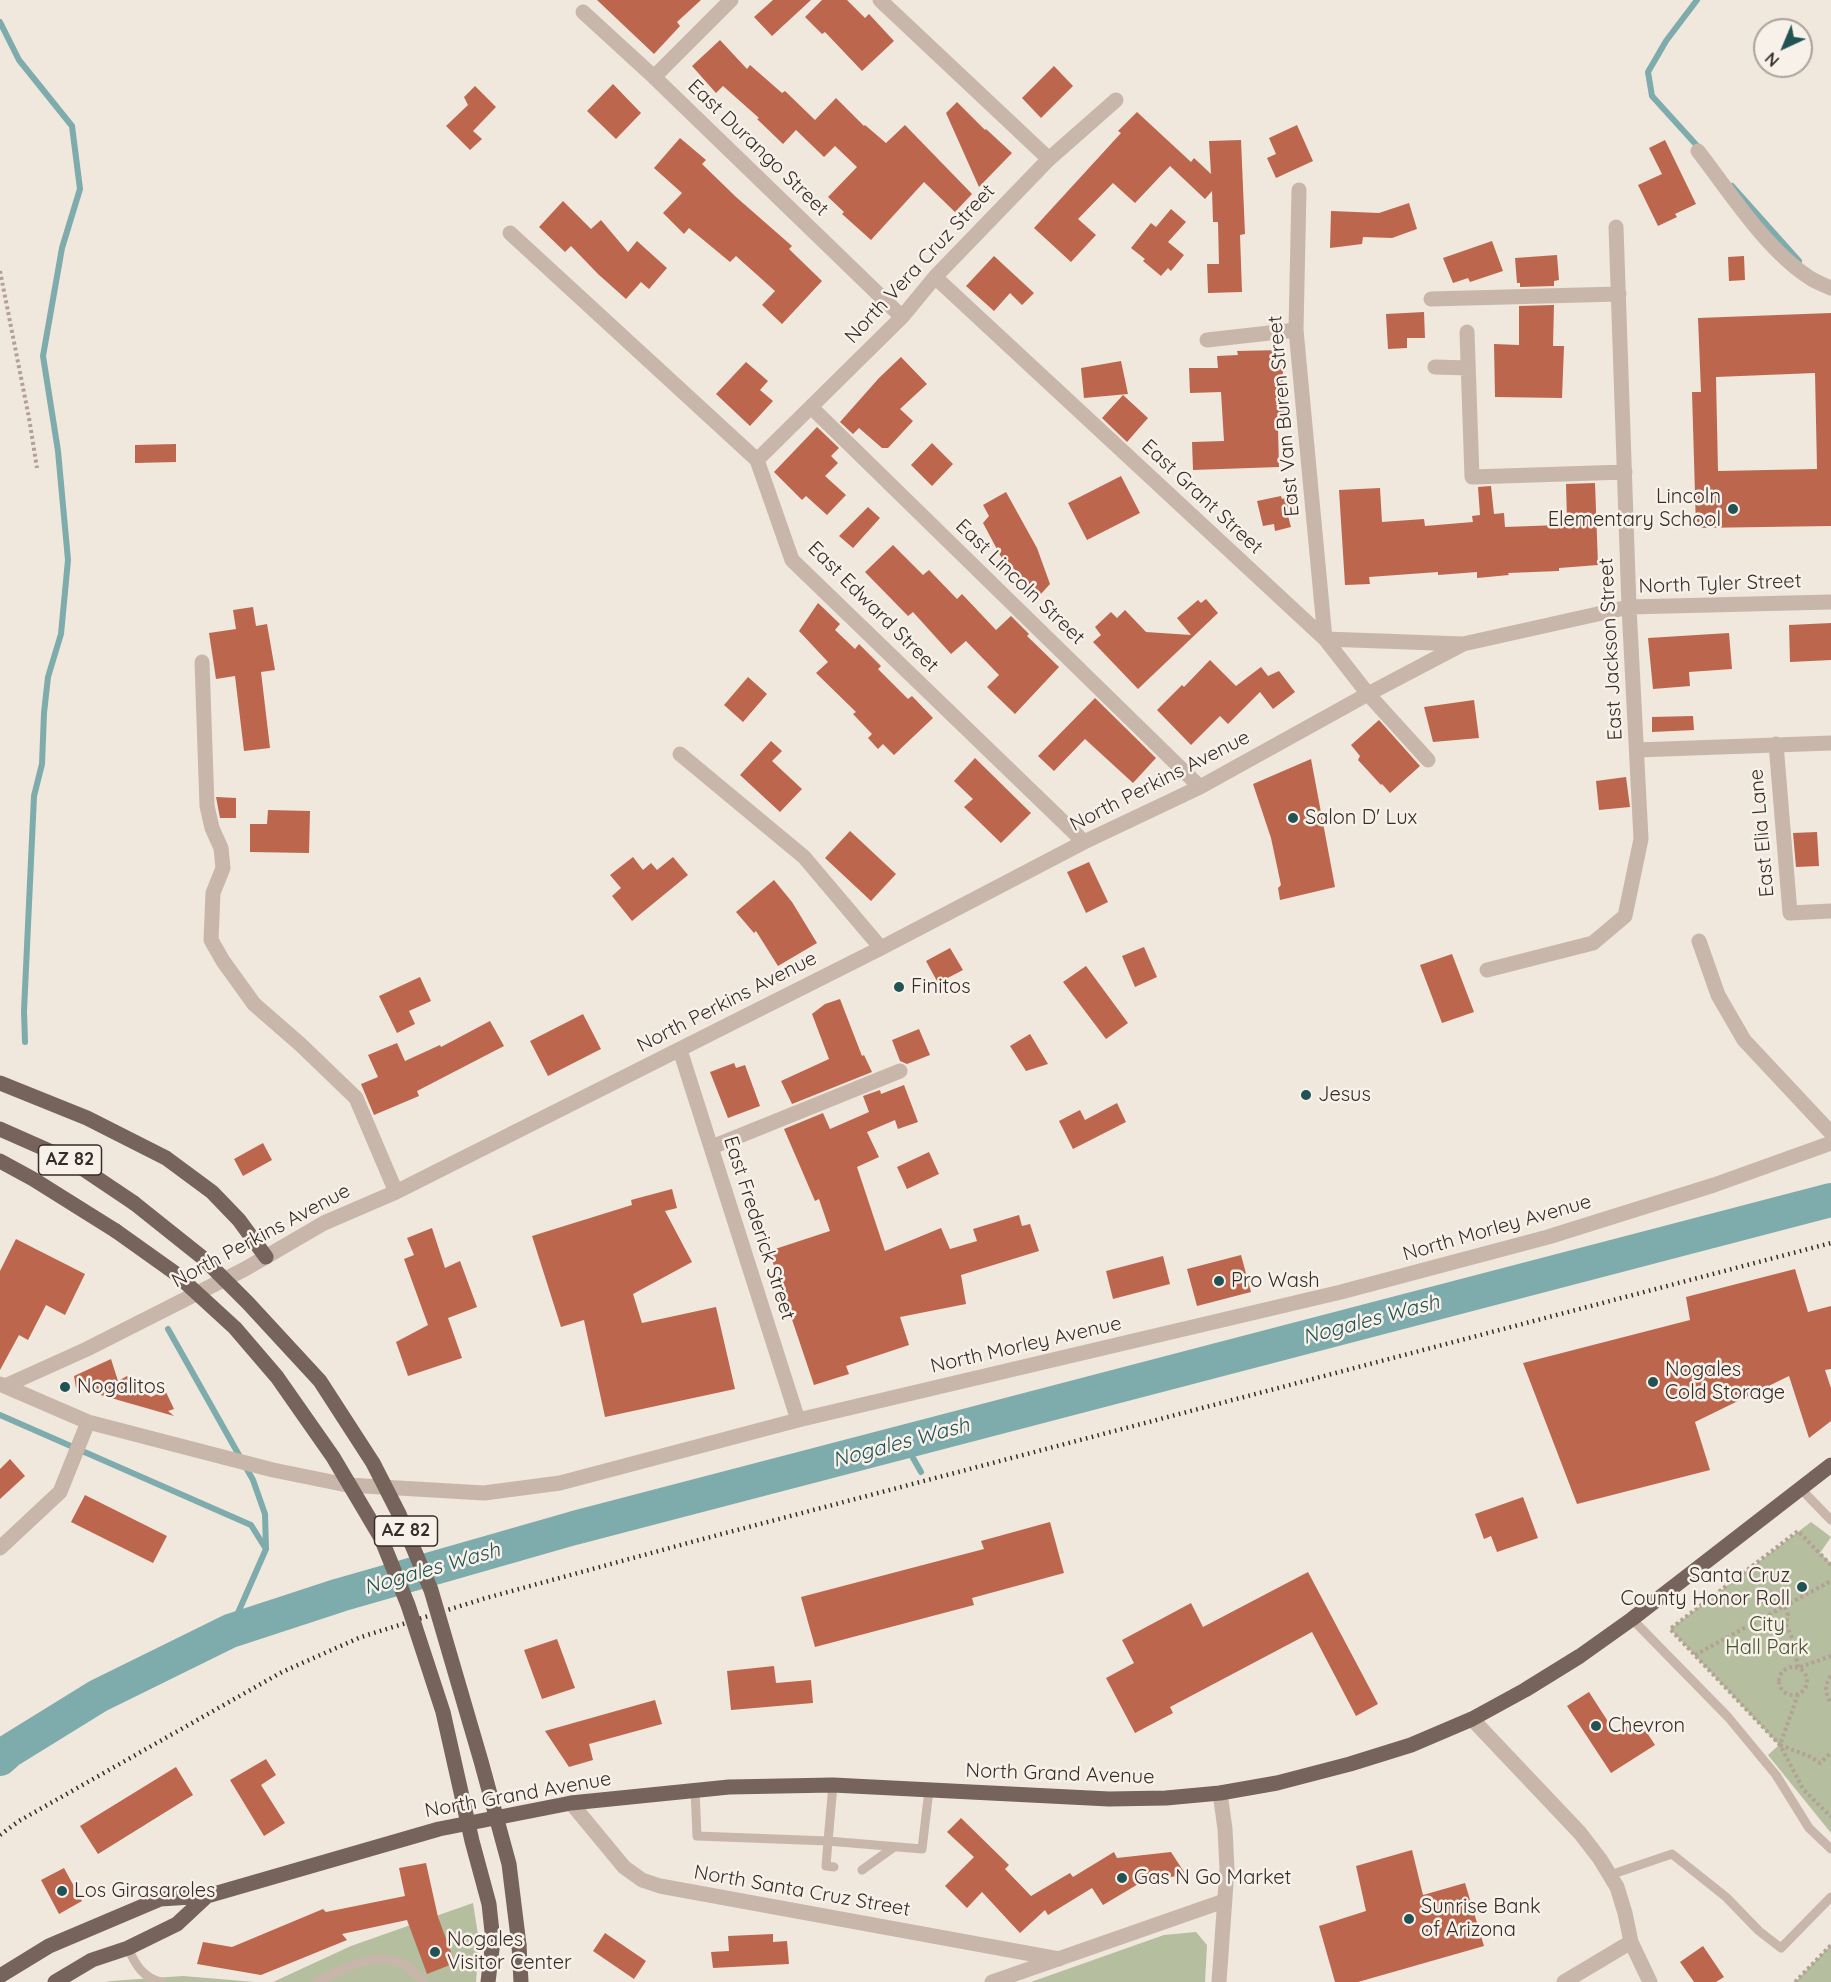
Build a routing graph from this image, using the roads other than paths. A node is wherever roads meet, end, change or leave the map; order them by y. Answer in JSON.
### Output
{"nodes":[{"id":1,"x":731,"y":0,"type":"edge"},
{"id":2,"x":880,"y":0,"type":"edge"},
{"id":3,"x":583,"y":12,"type":"dead end"},
{"id":4,"x":654,"y":77,"type":"junction"},
{"id":5,"x":1116,"y":100,"type":"dead end"},
{"id":6,"x":1698,"y":151,"type":"dead end"},
{"id":7,"x":1049,"y":159,"type":"junction"},
{"id":8,"x":1299,"y":190,"type":"dead end"},
{"id":9,"x":1616,"y":227,"type":"dead end"},
{"id":10,"x":510,"y":233,"type":"dead end"},
{"id":11,"x":934,"y":277,"type":"junction"},
{"id":12,"x":1831,"y":288,"type":"edge"},
{"id":13,"x":1618,"y":294,"type":"junction"},
{"id":14,"x":1431,"y":299,"type":"dead end"},
{"id":15,"x":902,"y":317,"type":"junction"},
{"id":16,"x":1296,"y":330,"type":"junction"},
{"id":17,"x":1467,"y":332,"type":"dead end"},
{"id":18,"x":1207,"y":340,"type":"dead end"},
{"id":19,"x":1435,"y":367,"type":"dead end"},
{"id":20,"x":1468,"y":368,"type":"junction"},
{"id":21,"x":812,"y":407,"type":"junction"},
{"id":22,"x":757,"y":460,"type":"junction"},
{"id":23,"x":1625,"y":472,"type":"junction"},
{"id":24,"x":1831,"y":602,"type":"edge"},
{"id":25,"x":1629,"y":607,"type":"junction"},
{"id":26,"x":1325,"y":639,"type":"junction"},
{"id":27,"x":1463,"y":644,"type":"junction"},
{"id":28,"x":202,"y":662,"type":"dead end"},
{"id":29,"x":1368,"y":694,"type":"junction"},
{"id":30,"x":1831,"y":743,"type":"edge"},
{"id":31,"x":1776,"y":744,"type":"junction"},
{"id":32,"x":1637,"y":750,"type":"junction"},
{"id":33,"x":680,"y":754,"type":"dead end"},
{"id":34,"x":1428,"y":760,"type":"dead end"},
{"id":35,"x":1200,"y":788,"type":"junction"},
{"id":36,"x":1084,"y":842,"type":"junction"},
{"id":37,"x":1831,"y":911,"type":"edge"},
{"id":38,"x":1700,"y":941,"type":"dead end"},
{"id":39,"x":881,"y":948,"type":"junction"},
{"id":40,"x":1486,"y":970,"type":"dead end"},
{"id":41,"x":680,"y":1050,"type":"junction"},
{"id":42,"x":900,"y":1071,"type":"dead end"},
{"id":43,"x":0,"y":1083,"type":"edge"},
{"id":44,"x":0,"y":1129,"type":"edge"},
{"id":45,"x":1831,"y":1133,"type":"edge"},
{"id":46,"x":1831,"y":1143,"type":"edge"},
{"id":47,"x":712,"y":1147,"type":"junction"},
{"id":48,"x":0,"y":1161,"type":"edge"},
{"id":49,"x":396,"y":1192,"type":"junction"},
{"id":50,"x":266,"y":1257,"type":"junction"},
{"id":51,"x":2,"y":1385,"type":"edge"},
{"id":52,"x":798,"y":1420,"type":"junction"},
{"id":53,"x":88,"y":1422,"type":"junction"},
{"id":54,"x":1831,"y":1466,"type":"edge"},
{"id":55,"x":1801,"y":1489,"type":"junction"},
{"id":56,"x":1831,"y":1520,"type":"edge"},
{"id":57,"x":0,"y":1548,"type":"edge"},
{"id":58,"x":1632,"y":1619,"type":"junction"},
{"id":59,"x":1472,"y":1719,"type":"junction"},
{"id":60,"x":833,"y":1785,"type":"junction"},
{"id":61,"x":695,"y":1790,"type":"junction"},
{"id":62,"x":929,"y":1790,"type":"junction"},
{"id":63,"x":1220,"y":1792,"type":"junction"},
{"id":64,"x":571,"y":1803,"type":"junction"},
{"id":65,"x":828,"y":1841,"type":"junction"},
{"id":66,"x":894,"y":1847,"type":"junction"},
{"id":67,"x":1831,"y":1849,"type":"edge"},
{"id":68,"x":834,"y":1866,"type":"dead end"},
{"id":69,"x":862,"y":1870,"type":"dead end"},
{"id":70,"x":1610,"y":1875,"type":"junction"},
{"id":71,"x":207,"y":1896,"type":"junction"},
{"id":72,"x":1831,"y":1897,"type":"edge"},
{"id":73,"x":1224,"y":1901,"type":"junction"},
{"id":74,"x":1631,"y":1942,"type":"junction"},
{"id":75,"x":128,"y":1948,"type":"junction"},
{"id":76,"x":1059,"y":1959,"type":"junction"},
{"id":77,"x":93,"y":1960,"type":"junction"},
{"id":78,"x":0,"y":1976,"type":"edge"},
{"id":79,"x":55,"y":1982,"type":"edge"},
{"id":80,"x":76,"y":1982,"type":"edge"},
{"id":81,"x":161,"y":1982,"type":"edge"},
{"id":82,"x":317,"y":1982,"type":"edge"},
{"id":83,"x":425,"y":1982,"type":"edge"},
{"id":84,"x":488,"y":1982,"type":"edge"},
{"id":85,"x":521,"y":1982,"type":"edge"},
{"id":86,"x":992,"y":1982,"type":"edge"},
{"id":87,"x":1219,"y":1982,"type":"edge"},
{"id":88,"x":1564,"y":1982,"type":"edge"},
{"id":89,"x":1650,"y":1982,"type":"edge"}],
"edges":[{"from":1,"to":4,"type":"street"},
{"from":2,"to":7,"type":"street"},
{"from":3,"to":4,"type":"street","name":"East Durango Street"},
{"from":4,"to":15,"type":"street","name":"East Durango Street"},
{"from":5,"to":7,"type":"street","name":"North Vera Cruz Street"},
{"from":6,"to":12,"type":"street"},
{"from":7,"to":11,"type":"street","name":"North Vera Cruz Street"},
{"from":8,"to":16,"type":"street","name":"East Van Buren Street"},
{"from":9,"to":13,"type":"street","name":"East Jackson Street"},
{"from":10,"to":22,"type":"street","name":"East Edward Street"},
{"from":11,"to":15,"type":"street","name":"North Vera Cruz Street"},
{"from":11,"to":26,"type":"street","name":"East Grant Street"},
{"from":13,"to":14,"type":"street"},
{"from":13,"to":23,"type":"street","name":"East Jackson Street"},
{"from":15,"to":21,"type":"street","name":"North Vera Cruz Street"},
{"from":16,"to":18,"type":"street"},
{"from":16,"to":26,"type":"street","name":"East Van Buren Street"},
{"from":17,"to":20,"type":"street"},
{"from":19,"to":20,"type":"street"},
{"from":20,"to":23,"type":"street"},
{"from":21,"to":22,"type":"street","name":"North Vera Cruz Street"},
{"from":21,"to":35,"type":"street","name":"East Lincoln Street"},
{"from":22,"to":36,"type":"street","name":"East Edward Street"},
{"from":23,"to":25,"type":"street","name":"East Jackson Street"},
{"from":24,"to":25,"type":"street","name":"North Tyler Street"},
{"from":25,"to":27,"type":"street","name":"North Tyler Street"},
{"from":25,"to":32,"type":"street","name":"East Jackson Street"},
{"from":26,"to":27,"type":"street","name":"North Tyler Street"},
{"from":26,"to":29,"type":"street","name":"East Grant Street"},
{"from":27,"to":29,"type":"street","name":"North Perkins Avenue"},
{"from":28,"to":49,"type":"street"},
{"from":29,"to":34,"type":"street","name":"East Grant Street"},
{"from":29,"to":35,"type":"street","name":"North Perkins Avenue"},
{"from":30,"to":31,"type":"street"},
{"from":31,"to":32,"type":"street"},
{"from":31,"to":37,"type":"street","name":"East Elia Lane"},
{"from":32,"to":40,"type":"street","name":"East Jackson Street"},
{"from":33,"to":39,"type":"street"},
{"from":35,"to":36,"type":"street","name":"North Perkins Avenue"},
{"from":36,"to":39,"type":"street","name":"North Perkins Avenue"},
{"from":38,"to":45,"type":"street"},
{"from":39,"to":41,"type":"street","name":"North Perkins Avenue"},
{"from":41,"to":47,"type":"street","name":"East Frederick Street"},
{"from":41,"to":49,"type":"street","name":"North Perkins Avenue"},
{"from":42,"to":47,"type":"street"},
{"from":43,"to":50,"type":"main road"},
{"from":44,"to":85,"type":"main road","number":"AZ 82","bridge":true},
{"from":46,"to":52,"type":"street","name":"North Morley Avenue"},
{"from":47,"to":52,"type":"street","name":"East Frederick Street"},
{"from":48,"to":84,"type":"main road","number":"AZ 82","bridge":true},
{"from":49,"to":50,"type":"street","name":"North Perkins Avenue"},
{"from":50,"to":51,"type":"street","name":"North Perkins Avenue"},
{"from":51,"to":53,"type":"street","name":"North Morley Avenue"},
{"from":52,"to":53,"type":"street","name":"North Morley Avenue"},
{"from":53,"to":57,"type":"street"},
{"from":54,"to":55,"type":"main road","name":"North Grand Avenue"},
{"from":55,"to":56,"type":"lane"},
{"from":55,"to":58,"type":"main road","name":"North Grand Avenue"},
{"from":58,"to":59,"type":"main road","name":"North Grand Avenue"},
{"from":58,"to":67,"type":"lane"},
{"from":59,"to":63,"type":"main road","name":"North Grand Avenue"},
{"from":59,"to":70,"type":"street"},
{"from":60,"to":61,"type":"main road","name":"North Grand Avenue"},
{"from":60,"to":62,"type":"main road","name":"North Grand Avenue"},
{"from":60,"to":65,"type":"lane"},
{"from":61,"to":64,"type":"main road","name":"North Grand Avenue"},
{"from":61,"to":65,"type":"lane"},
{"from":62,"to":63,"type":"main road","name":"North Grand Avenue"},
{"from":62,"to":66,"type":"lane"},
{"from":63,"to":73,"type":"street"},
{"from":64,"to":71,"type":"main road","name":"North Grand Avenue"},
{"from":64,"to":76,"type":"street","name":"North Santa Cruz Street"},
{"from":65,"to":66,"type":"lane"},
{"from":65,"to":68,"type":"lane"},
{"from":66,"to":69,"type":"lane"},
{"from":70,"to":72,"type":"lane"},
{"from":70,"to":74,"type":"street"},
{"from":71,"to":75,"type":"main road","name":"North Grand Avenue"},
{"from":71,"to":78,"type":"main road","name":"North Grand Avenue"},
{"from":73,"to":76,"type":"street"},
{"from":73,"to":87,"type":"street"},
{"from":74,"to":88,"type":"street"},
{"from":74,"to":89,"type":"street"},
{"from":75,"to":77,"type":"main road","name":"North Grand Avenue"},
{"from":75,"to":81,"type":"lane"},
{"from":76,"to":86,"type":"street"},
{"from":77,"to":79,"type":"main road","name":"North Grand Avenue"},
{"from":77,"to":80,"type":"main road"},
{"from":82,"to":83,"type":"lane"}]}
